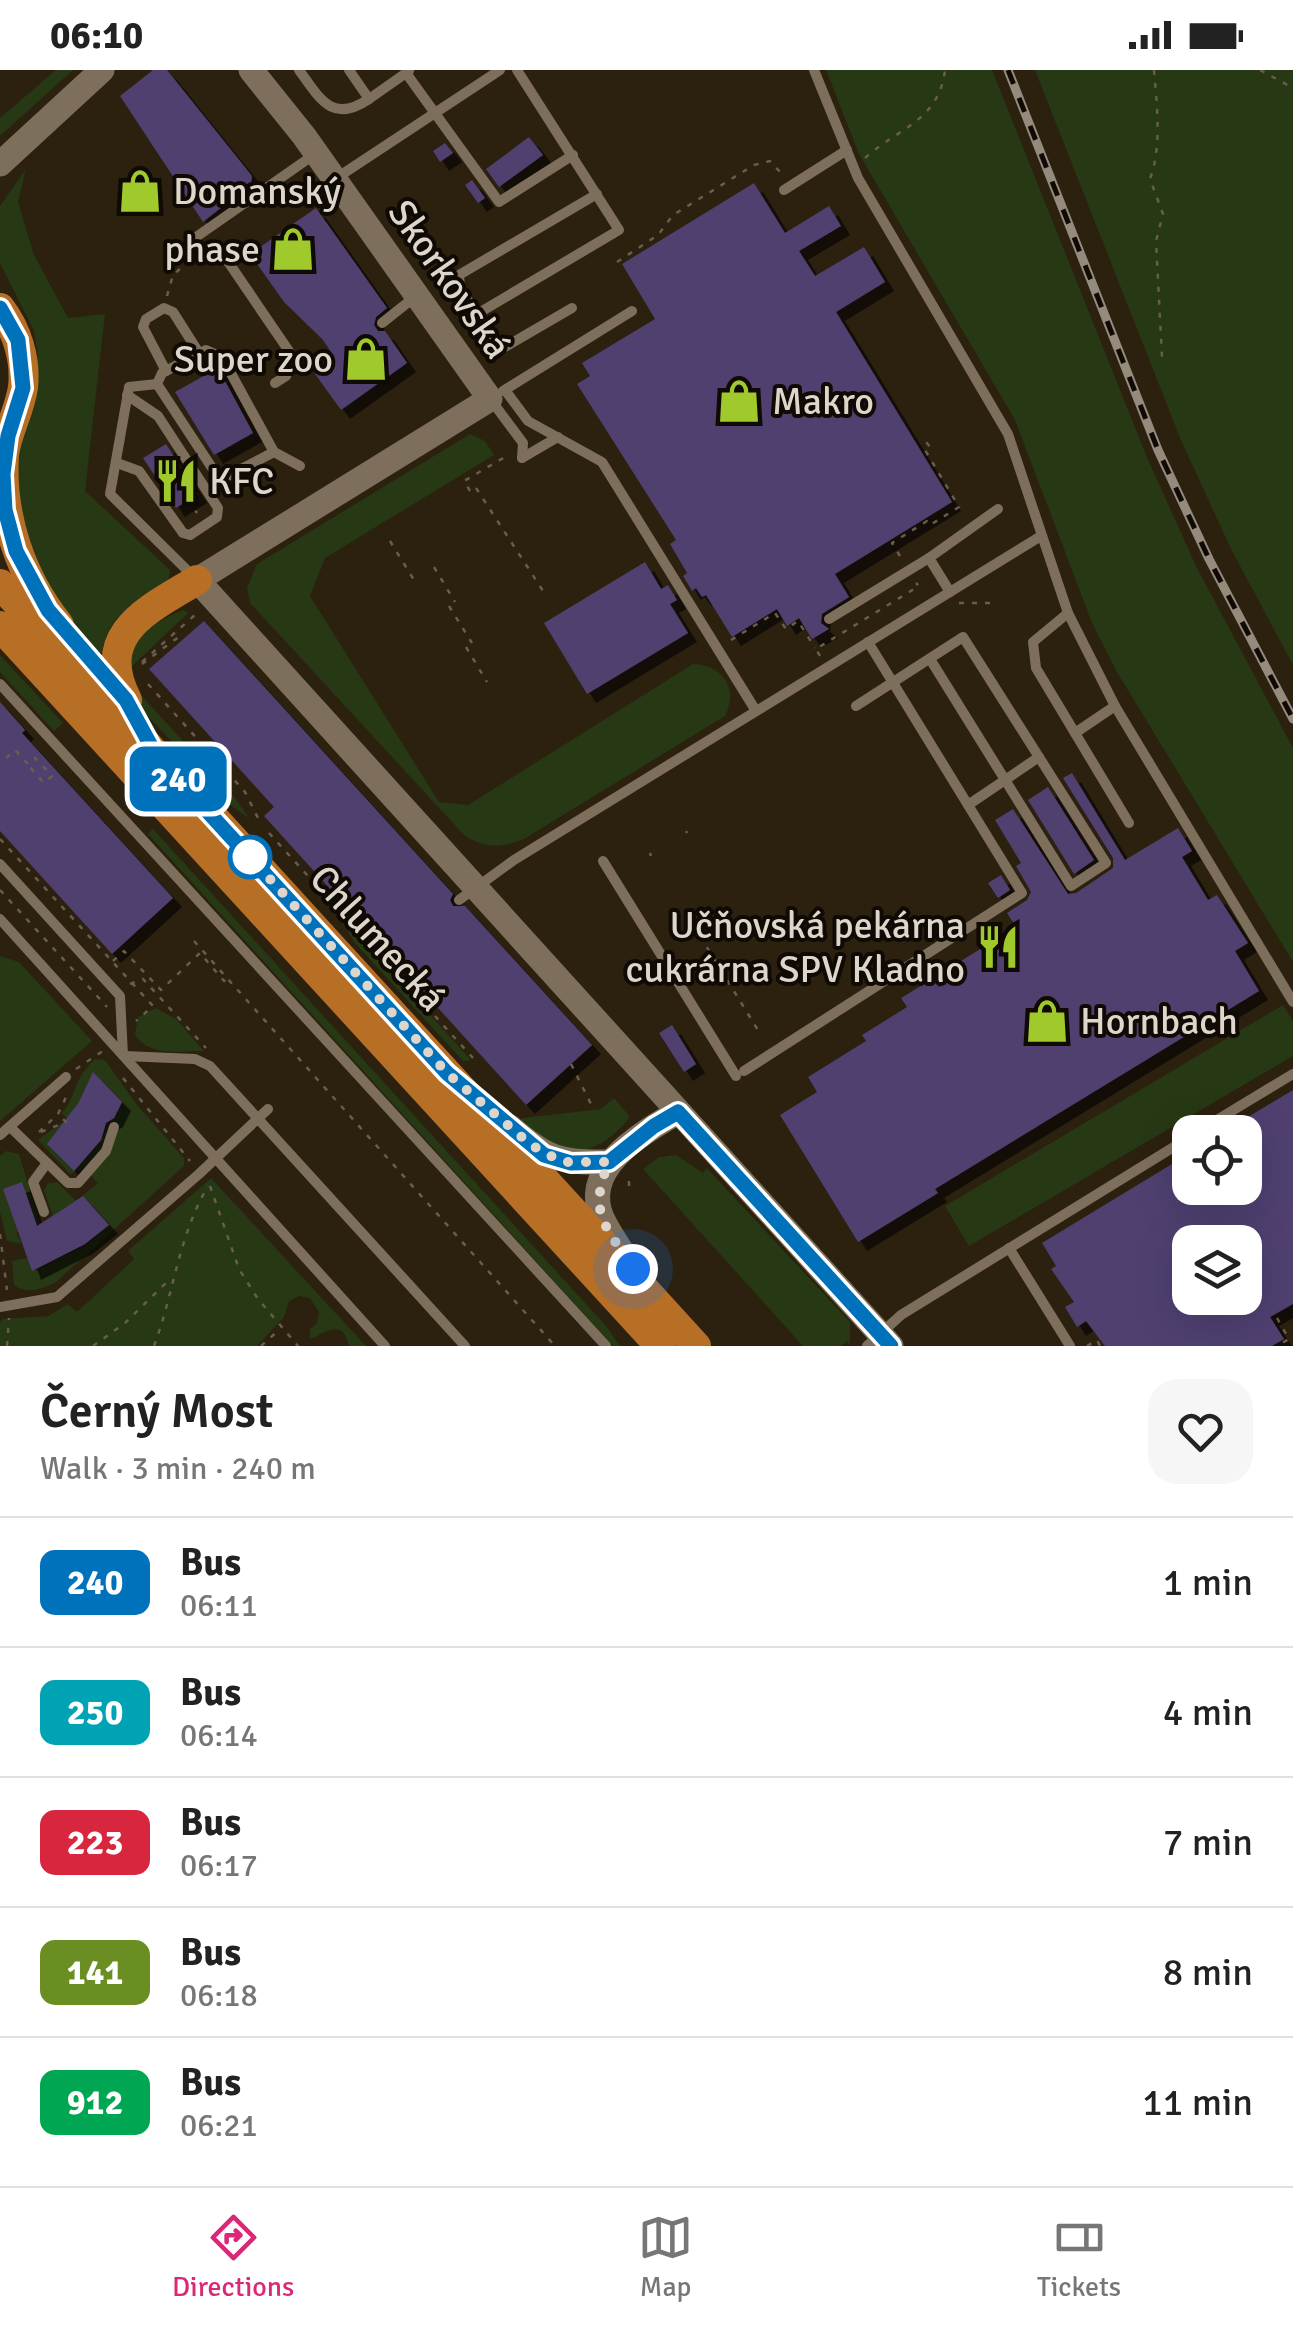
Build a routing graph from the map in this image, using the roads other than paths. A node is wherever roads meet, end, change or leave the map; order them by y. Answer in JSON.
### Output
{"nodes":[{"id":1,"x":102,"y":70,"type":"edge"},
{"id":2,"x":251,"y":70,"type":"edge"},
{"id":3,"x":299,"y":70,"type":"edge"},
{"id":4,"x":349,"y":70,"type":"edge"},
{"id":5,"x":500,"y":70,"type":"edge"},
{"id":6,"x":517,"y":70,"type":"edge"},
{"id":7,"x":814,"y":70,"type":"edge"},
{"id":8,"x":408,"y":72,"type":"edge"},
{"id":9,"x":369,"y":98,"type":"junction"},
{"id":10,"x":433,"y":114,"type":"junction"},
{"id":11,"x":846,"y":150,"type":"junction"},
{"id":12,"x":316,"y":154,"type":"junction"},
{"id":13,"x":573,"y":155,"type":"junction"},
{"id":14,"x":0,"y":164,"type":"edge"},
{"id":15,"x":334,"y":179,"type":"junction"},
{"id":16,"x":784,"y":190,"type":"dead end"},
{"id":17,"x":597,"y":194,"type":"junction"},
{"id":18,"x":216,"y":244,"type":"dead end"},
{"id":19,"x":195,"y":256,"type":"road end"},
{"id":20,"x":416,"y":296,"type":"junction"},
{"id":21,"x":0,"y":308,"type":"edge"},
{"id":22,"x":572,"y":308,"type":"dead end"},
{"id":23,"x":632,"y":311,"type":"dead end"},
{"id":24,"x":477,"y":314,"type":"junction"},
{"id":25,"x":382,"y":323,"type":"dead end"},
{"id":26,"x":199,"y":353,"type":"junction"},
{"id":27,"x":21,"y":359,"type":"junction"},
{"id":28,"x":166,"y":371,"type":"junction"},
{"id":29,"x":275,"y":383,"type":"dead end"},
{"id":30,"x":156,"y":384,"type":"junction"},
{"id":31,"x":497,"y":394,"type":"junction"},
{"id":32,"x":127,"y":395,"type":"junction"},
{"id":33,"x":0,"y":407,"type":"edge"},
{"id":34,"x":558,"y":437,"type":"junction"},
{"id":35,"x":274,"y":452,"type":"junction"},
{"id":36,"x":117,"y":463,"type":"junction"},
{"id":37,"x":300,"y":466,"type":"dead end"},
{"id":38,"x":998,"y":509,"type":"dead end"},
{"id":39,"x":1041,"y":536,"type":"junction"},
{"id":40,"x":929,"y":558,"type":"junction"},
{"id":41,"x":197,"y":580,"type":"junction"},
{"id":42,"x":0,"y":584,"type":"edge"},
{"id":43,"x":950,"y":592,"type":"junction"},
{"id":44,"x":1068,"y":612,"type":"junction"},
{"id":45,"x":829,"y":620,"type":"dead end"},
{"id":46,"x":0,"y":626,"type":"edge"},
{"id":47,"x":868,"y":642,"type":"junction"},
{"id":48,"x":930,"y":659,"type":"junction"},
{"id":49,"x":893,"y":683,"type":"junction"},
{"id":50,"x":0,"y":684,"type":"edge"},
{"id":51,"x":137,"y":692,"type":"junction"},
{"id":52,"x":856,"y":706,"type":"dead end"},
{"id":53,"x":1115,"y":706,"type":"junction"},
{"id":54,"x":756,"y":711,"type":"junction"},
{"id":55,"x":1074,"y":734,"type":"junction"},
{"id":56,"x":156,"y":755,"type":"junction"},
{"id":57,"x":1039,"y":757,"type":"junction"},
{"id":58,"x":1005,"y":780,"type":"junction"},
{"id":59,"x":968,"y":804,"type":"junction"},
{"id":60,"x":1129,"y":823,"type":"dead end"},
{"id":61,"x":603,"y":861,"type":"dead end"},
{"id":62,"x":0,"y":864,"type":"edge"},
{"id":63,"x":467,"y":894,"type":"junction"},
{"id":64,"x":0,"y":919,"type":"edge"},
{"id":65,"x":1293,"y":1002,"type":"edge"},
{"id":66,"x":124,"y":1056,"type":"junction"},
{"id":67,"x":460,"y":1066,"type":"junction"},
{"id":68,"x":1293,"y":1074,"type":"edge"},
{"id":69,"x":68,"y":1081,"type":"road end"},
{"id":70,"x":268,"y":1108,"type":"dead end"},
{"id":71,"x":678,"y":1112,"type":"junction"},
{"id":72,"x":1226,"y":1115,"type":"edge"},
{"id":73,"x":10,"y":1126,"type":"junction"},
{"id":74,"x":114,"y":1127,"type":"dead end"},
{"id":75,"x":0,"y":1135,"type":"edge"},
{"id":76,"x":1172,"y":1148,"type":"edge"},
{"id":77,"x":47,"y":1162,"type":"junction"},
{"id":78,"x":609,"y":1162,"type":"junction"},
{"id":79,"x":44,"y":1212,"type":"dead end"},
{"id":80,"x":1008,"y":1248,"type":"junction"},
{"id":81,"x":648,"y":1294,"type":"junction"},
{"id":82,"x":4,"y":1307,"type":"edge"},
{"id":83,"x":879,"y":1342,"type":"edge"},
{"id":84,"x":386,"y":1346,"type":"edge"},
{"id":85,"x":465,"y":1346,"type":"edge"},
{"id":86,"x":606,"y":1346,"type":"edge"},
{"id":87,"x":660,"y":1346,"type":"edge"},
{"id":88,"x":696,"y":1346,"type":"edge"},
{"id":89,"x":1070,"y":1346,"type":"edge"}],
"edges":[{"from":1,"to":14,"type":"street"},
{"from":2,"to":12,"type":"street","name":"Skorkovská"},
{"from":3,"to":9,"type":"lane"},
{"from":4,"to":9,"type":"lane"},
{"from":5,"to":10,"type":"lane"},
{"from":6,"to":13,"type":"lane"},
{"from":7,"to":11,"type":"lane"},
{"from":8,"to":9,"type":"lane"},
{"from":8,"to":10,"type":"lane"},
{"from":10,"to":13,"type":"lane"},
{"from":10,"to":15,"type":"lane"},
{"from":11,"to":16,"type":"lane"},
{"from":11,"to":39,"type":"lane"},
{"from":12,"to":15,"type":"street","name":"Skorkovská"},
{"from":12,"to":19,"type":"lane"},
{"from":13,"to":17,"type":"lane"},
{"from":15,"to":20,"type":"street","name":"Skorkovská"},
{"from":17,"to":24,"type":"lane"},
{"from":17,"to":24,"type":"lane"},
{"from":18,"to":29,"type":"lane"},
{"from":20,"to":25,"type":"lane"},
{"from":20,"to":31,"type":"street","name":"Skorkovská"},
{"from":21,"to":27,"type":"main road"},
{"from":22,"to":24,"type":"lane"},
{"from":23,"to":31,"type":"lane"},
{"from":26,"to":28,"type":"lane"},
{"from":26,"to":28,"type":"lane"},
{"from":26,"to":35,"type":"lane"},
{"from":27,"to":33,"type":"main road"},
{"from":27,"to":51,"type":"main road"},
{"from":28,"to":30,"type":"lane"},
{"from":30,"to":32,"type":"lane"},
{"from":30,"to":35,"type":"lane"},
{"from":31,"to":34,"type":"lane"},
{"from":31,"to":34,"type":"lane"},
{"from":31,"to":41,"type":"street","name":"Skorkovská"},
{"from":32,"to":36,"type":"lane"},
{"from":32,"to":36,"type":"lane"},
{"from":34,"to":54,"type":"lane"},
{"from":35,"to":37,"type":"lane"},
{"from":36,"to":41,"type":"lane"},
{"from":38,"to":40,"type":"lane"},
{"from":39,"to":43,"type":"lane"},
{"from":39,"to":44,"type":"lane"},
{"from":40,"to":43,"type":"lane"},
{"from":40,"to":45,"type":"lane"},
{"from":41,"to":51,"type":"main road"},
{"from":41,"to":63,"type":"street"},
{"from":42,"to":56,"type":"main road","name":"Chlumecká"},
{"from":43,"to":47,"type":"lane"},
{"from":44,"to":53,"type":"lane"},
{"from":44,"to":55,"type":"lane"},
{"from":46,"to":87,"type":"main road","name":"Chlumecká"},
{"from":47,"to":49,"type":"lane"},
{"from":47,"to":54,"type":"lane"},
{"from":48,"to":49,"type":"lane"},
{"from":48,"to":57,"type":"lane"},
{"from":48,"to":58,"type":"lane"},
{"from":49,"to":52,"type":"lane"},
{"from":49,"to":59,"type":"lane"},
{"from":50,"to":86,"type":"lane"},
{"from":51,"to":56,"type":"main road"},
{"from":53,"to":55,"type":"lane"},
{"from":53,"to":65,"type":"lane"},
{"from":54,"to":63,"type":"lane"},
{"from":55,"to":60,"type":"lane"},
{"from":56,"to":67,"type":"main road","name":"Chlumecká"},
{"from":57,"to":58,"type":"lane"},
{"from":57,"to":58,"type":"lane"},
{"from":58,"to":59,"type":"lane"},
{"from":59,"to":61,"type":"lane"},
{"from":62,"to":66,"type":"lane"},
{"from":63,"to":71,"type":"street"},
{"from":64,"to":66,"type":"lane"},
{"from":66,"to":84,"type":"lane"},
{"from":66,"to":85,"type":"lane"},
{"from":67,"to":78,"type":"street"},
{"from":67,"to":81,"type":"main road","name":"Chlumecká"},
{"from":68,"to":72,"type":"lane"},
{"from":69,"to":73,"type":"lane"},
{"from":70,"to":82,"type":"lane"},
{"from":71,"to":78,"type":"street"},
{"from":71,"to":83,"type":"street"},
{"from":73,"to":75,"type":"lane"},
{"from":73,"to":77,"type":"lane"},
{"from":74,"to":77,"type":"lane"},
{"from":76,"to":80,"type":"lane"},
{"from":77,"to":79,"type":"lane"},
{"from":78,"to":81,"type":"street"},
{"from":80,"to":83,"type":"lane"},
{"from":80,"to":89,"type":"lane"},
{"from":81,"to":88,"type":"main road","name":"Chlumecká"}]}
